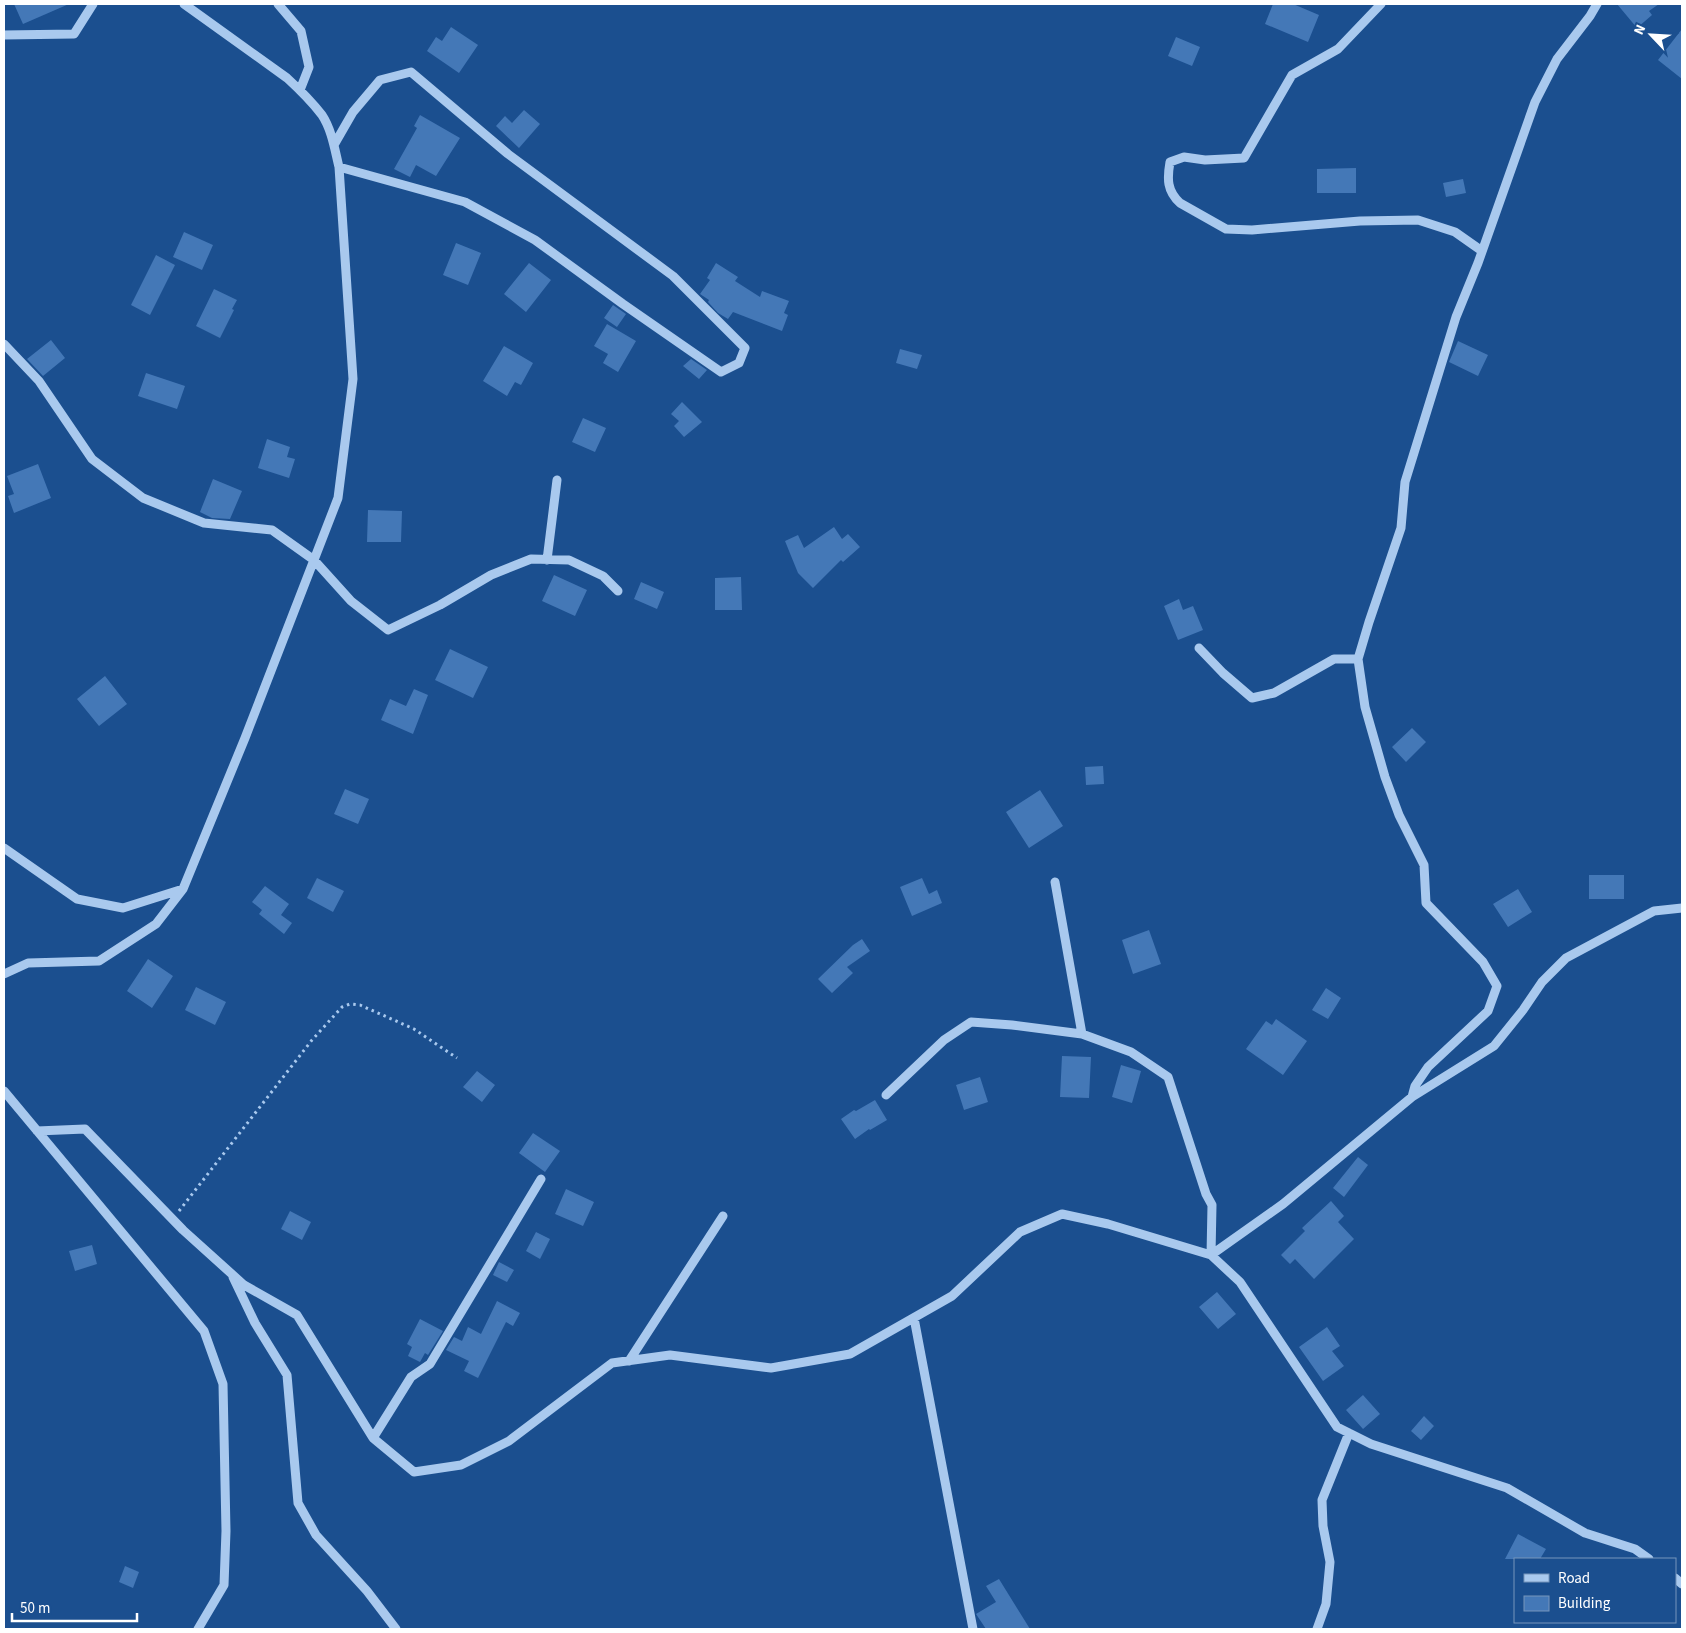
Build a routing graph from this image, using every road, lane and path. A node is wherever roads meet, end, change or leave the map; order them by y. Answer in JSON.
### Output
{"nodes":[{"id":1,"x":92,"y":4,"type":"edge"},
{"id":2,"x":184,"y":4,"type":"edge"},
{"id":3,"x":278,"y":4,"type":"edge"},
{"id":4,"x":1380,"y":4,"type":"edge"},
{"id":5,"x":1597,"y":4,"type":"edge"},
{"id":6,"x":4,"y":35,"type":"edge"},
{"id":7,"x":300,"y":90,"type":"junction"},
{"id":8,"x":334,"y":145,"type":"junction"},
{"id":9,"x":340,"y":167,"type":"junction"},
{"id":10,"x":1482,"y":251,"type":"junction"},
{"id":11,"x":4,"y":344,"type":"edge"},
{"id":12,"x":556,"y":480,"type":"dead end"},
{"id":13,"x":314,"y":560,"type":"junction"},
{"id":14,"x":546,"y":560,"type":"junction"},
{"id":15,"x":618,"y":591,"type":"dead end"},
{"id":16,"x":1198,"y":648,"type":"dead end"},
{"id":17,"x":1358,"y":659,"type":"junction"},
{"id":18,"x":4,"y":848,"type":"edge"},
{"id":19,"x":1055,"y":882,"type":"dead end"},
{"id":20,"x":183,"y":889,"type":"junction"},
{"id":21,"x":1682,"y":908,"type":"edge"},
{"id":22,"x":4,"y":974,"type":"edge"},
{"id":23,"x":1082,"y":1034,"type":"junction"},
{"id":24,"x":457,"y":1058,"type":"dead end"},
{"id":25,"x":4,"y":1091,"type":"edge"},
{"id":26,"x":886,"y":1095,"type":"dead end"},
{"id":27,"x":1412,"y":1097,"type":"junction"},
{"id":28,"x":37,"y":1131,"type":"junction"},
{"id":29,"x":541,"y":1179,"type":"dead end"},
{"id":30,"x":724,"y":1216,"type":"dead end"},
{"id":31,"x":173,"y":1219,"type":"junction"},
{"id":32,"x":1211,"y":1255,"type":"junction"},
{"id":33,"x":231,"y":1273,"type":"junction"},
{"id":34,"x":914,"y":1318,"type":"junction"},
{"id":35,"x":630,"y":1360,"type":"junction"},
{"id":36,"x":1349,"y":1433,"type":"junction"},
{"id":37,"x":373,"y":1438,"type":"junction"},
{"id":38,"x":1648,"y":1558,"type":"edge"},
{"id":39,"x":198,"y":1629,"type":"edge"},
{"id":40,"x":396,"y":1629,"type":"edge"},
{"id":41,"x":973,"y":1629,"type":"edge"},
{"id":42,"x":1317,"y":1629,"type":"edge"}],
"edges":[{"from":1,"to":6,"type":"street"},
{"from":2,"to":7,"type":"street"},
{"from":3,"to":7,"type":"street"},
{"from":4,"to":10,"type":"street"},
{"from":5,"to":10,"type":"street"},
{"from":7,"to":8,"type":"street"},
{"from":8,"to":9,"type":"street"},
{"from":8,"to":9,"type":"street"},
{"from":9,"to":13,"type":"street"},
{"from":10,"to":17,"type":"street"},
{"from":11,"to":13,"type":"street"},
{"from":12,"to":14,"type":"street"},
{"from":13,"to":14,"type":"street"},
{"from":13,"to":20,"type":"street"},
{"from":14,"to":15,"type":"street"},
{"from":16,"to":17,"type":"street"},
{"from":17,"to":27,"type":"street"},
{"from":18,"to":20,"type":"street"},
{"from":19,"to":23,"type":"street"},
{"from":20,"to":22,"type":"street"},
{"from":21,"to":27,"type":"street"},
{"from":23,"to":26,"type":"street"},
{"from":23,"to":32,"type":"street"},
{"from":24,"to":31,"type":"path"},
{"from":25,"to":28,"type":"street"},
{"from":27,"to":32,"type":"street"},
{"from":28,"to":31,"type":"street"},
{"from":28,"to":39,"type":"street"},
{"from":29,"to":37,"type":"street"},
{"from":30,"to":35,"type":"street"},
{"from":31,"to":33,"type":"street"},
{"from":32,"to":34,"type":"street"},
{"from":32,"to":36,"type":"street"},
{"from":33,"to":37,"type":"street"},
{"from":33,"to":40,"type":"street"},
{"from":34,"to":35,"type":"street"},
{"from":34,"to":41,"type":"street"},
{"from":35,"to":37,"type":"street"},
{"from":36,"to":38,"type":"street"},
{"from":36,"to":42,"type":"street"}]}
